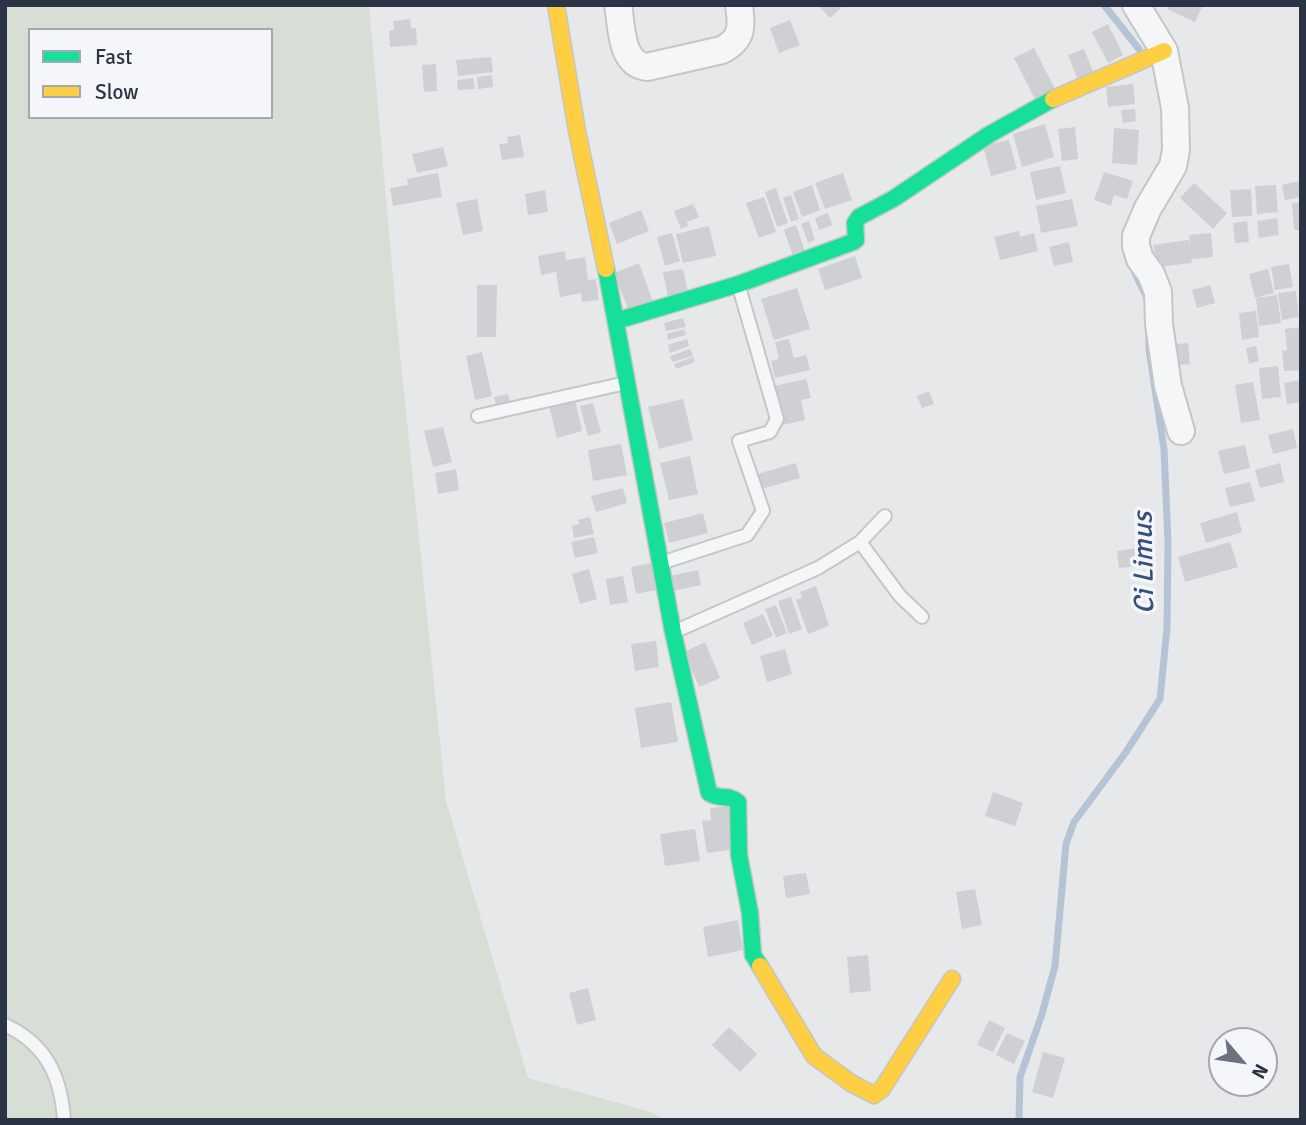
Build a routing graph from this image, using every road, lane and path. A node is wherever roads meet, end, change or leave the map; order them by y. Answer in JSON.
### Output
{"nodes":[{"id":1,"x":556,"y":5,"type":"edge"},
{"id":2,"x":618,"y":5,"type":"edge"},
{"id":3,"x":739,"y":5,"type":"edge"},
{"id":4,"x":1136,"y":5,"type":"edge"},
{"id":5,"x":1164,"y":51,"type":"junction"},
{"id":6,"x":738,"y":284,"type":"junction"},
{"id":7,"x":616,"y":321,"type":"junction"},
{"id":8,"x":626,"y":383,"type":"junction"},
{"id":9,"x":478,"y":415,"type":"dead end"},
{"id":10,"x":1181,"y":431,"type":"dead end"},
{"id":11,"x":885,"y":516,"type":"dead end"},
{"id":12,"x":860,"y":542,"type":"junction"},
{"id":13,"x":661,"y":563,"type":"junction"},
{"id":14,"x":922,"y":617,"type":"dead end"},
{"id":15,"x":673,"y":632,"type":"junction"},
{"id":16,"x":952,"y":979,"type":"dead end"},
{"id":17,"x":5,"y":1025,"type":"edge"},
{"id":18,"x":64,"y":1120,"type":"edge"}],
"edges":[{"from":1,"to":7,"type":"street"},
{"from":2,"to":3,"type":"street"},
{"from":4,"to":5,"type":"street"},
{"from":5,"to":6,"type":"street"},
{"from":5,"to":10,"type":"street"},
{"from":6,"to":7,"type":"street"},
{"from":6,"to":13,"type":"lane"},
{"from":7,"to":8,"type":"street"},
{"from":8,"to":9,"type":"lane"},
{"from":8,"to":13,"type":"street"},
{"from":11,"to":12,"type":"lane"},
{"from":12,"to":14,"type":"lane"},
{"from":12,"to":15,"type":"lane"},
{"from":13,"to":15,"type":"street"},
{"from":15,"to":16,"type":"street"},
{"from":17,"to":18,"type":"lane"}]}
